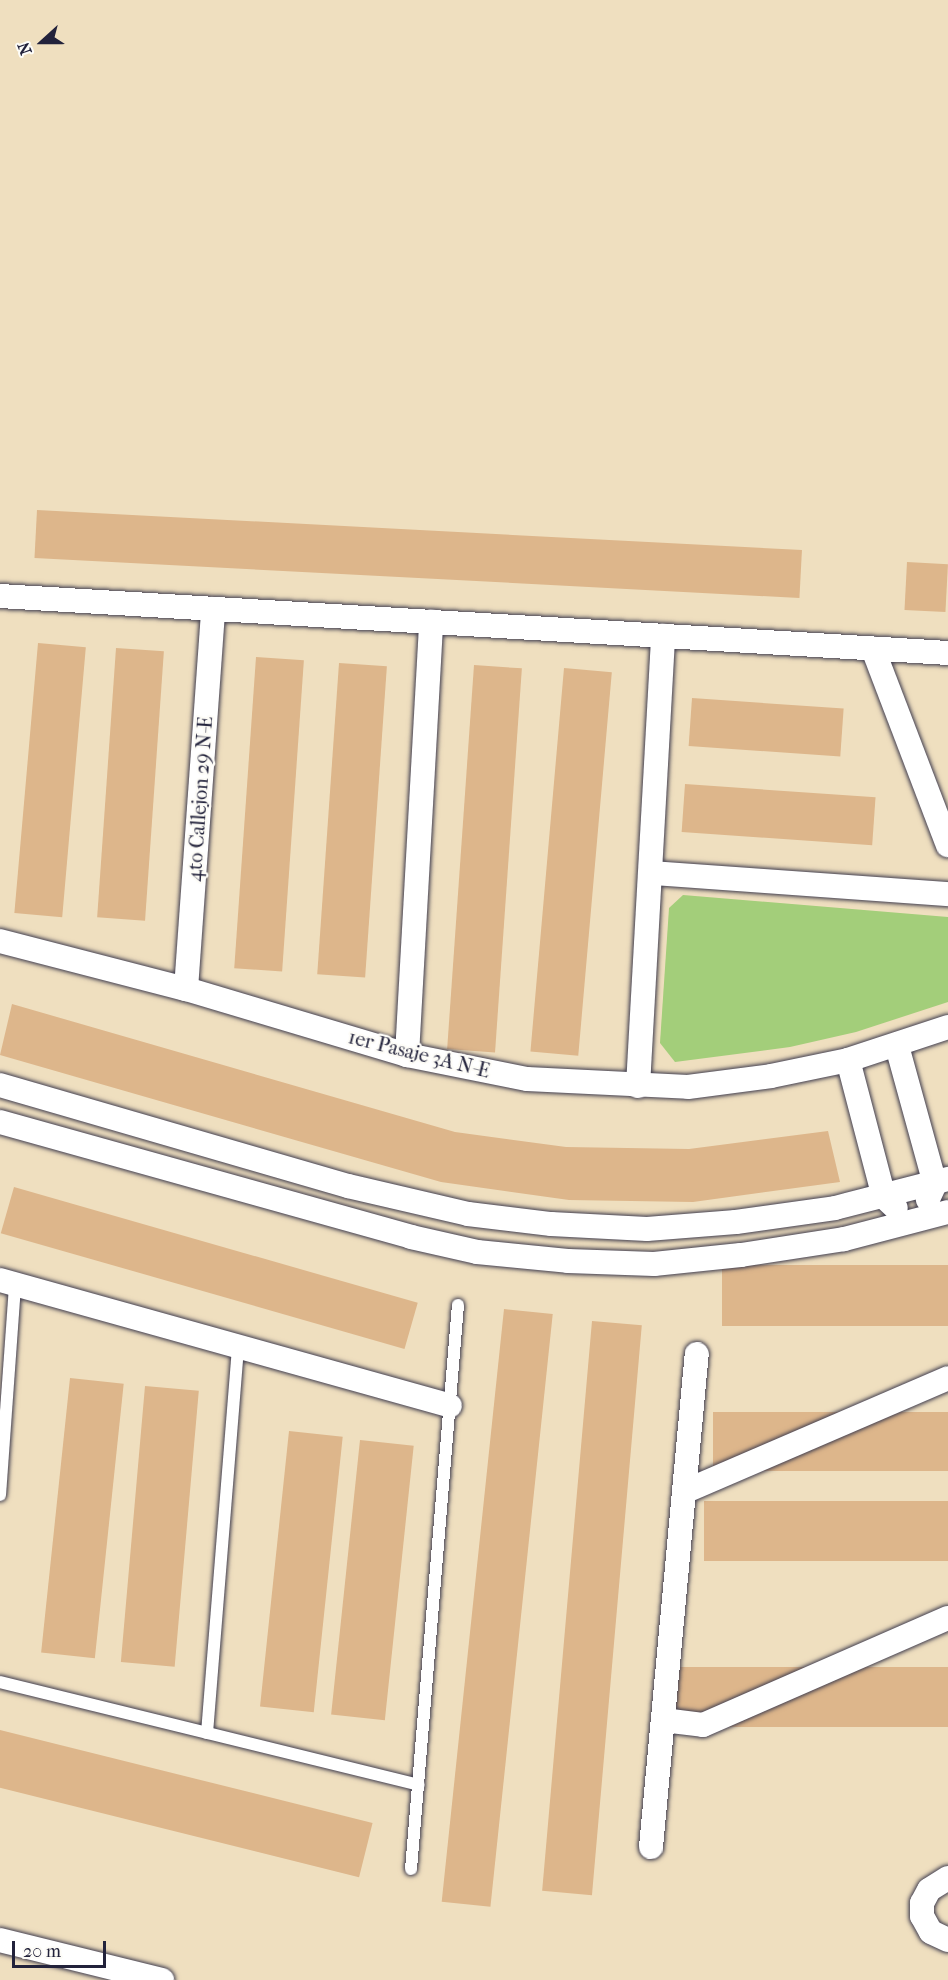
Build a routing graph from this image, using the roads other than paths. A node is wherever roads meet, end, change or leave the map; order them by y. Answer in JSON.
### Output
{"nodes":[{"id":1,"x":0,"y":596,"type":"edge"},
{"id":2,"x":213,"y":609,"type":"junction"},
{"id":3,"x":431,"y":622,"type":"junction"},
{"id":4,"x":663,"y":636,"type":"junction"},
{"id":5,"x":873,"y":649,"type":"junction"},
{"id":6,"x":948,"y":653,"type":"edge"},
{"id":7,"x":948,"y":844,"type":"edge"},
{"id":8,"x":652,"y":873,"type":"junction"},
{"id":9,"x":948,"y":894,"type":"edge"},
{"id":10,"x":0,"y":941,"type":"edge"},
{"id":11,"x":186,"y":989,"type":"junction"},
{"id":12,"x":948,"y":1027,"type":"edge"},
{"id":13,"x":897,"y":1046,"type":"junction"},
{"id":14,"x":407,"y":1055,"type":"junction"},
{"id":15,"x":848,"y":1060,"type":"junction"},
{"id":16,"x":0,"y":1084,"type":"edge"},
{"id":17,"x":638,"y":1086,"type":"junction"},
{"id":18,"x":0,"y":1122,"type":"edge"},
{"id":19,"x":941,"y":1181,"type":"edge"},
{"id":20,"x":884,"y":1197,"type":"junction"},
{"id":21,"x":948,"y":1212,"type":"edge"},
{"id":22,"x":915,"y":1224,"type":"junction"},
{"id":23,"x":7,"y":1282,"type":"edge"},
{"id":24,"x":458,"y":1305,"type":"dead end"},
{"id":25,"x":238,"y":1347,"type":"junction"},
{"id":26,"x":697,"y":1354,"type":"dead end"},
{"id":27,"x":948,"y":1378,"type":"edge"},
{"id":28,"x":450,"y":1406,"type":"junction"},
{"id":29,"x":686,"y":1491,"type":"junction"},
{"id":30,"x":0,"y":1495,"type":"edge"},
{"id":31,"x":948,"y":1618,"type":"edge"},
{"id":32,"x":0,"y":1682,"type":"edge"},
{"id":33,"x":663,"y":1720,"type":"junction"},
{"id":34,"x":207,"y":1733,"type":"junction"},
{"id":35,"x":417,"y":1785,"type":"junction"},
{"id":36,"x":651,"y":1847,"type":"dead end"},
{"id":37,"x":411,"y":1869,"type":"dead end"},
{"id":38,"x":948,"y":1878,"type":"edge"},
{"id":39,"x":0,"y":1940,"type":"edge"},
{"id":40,"x":948,"y":1940,"type":"edge"},
{"id":41,"x":157,"y":1980,"type":"edge"}],
"edges":[{"from":1,"to":2,"type":"street"},
{"from":2,"to":3,"type":"street"},
{"from":2,"to":11,"type":"street","name":"4to Callejon 29 N-E"},
{"from":3,"to":4,"type":"street"},
{"from":3,"to":14,"type":"street"},
{"from":4,"to":5,"type":"street"},
{"from":4,"to":8,"type":"street"},
{"from":5,"to":6,"type":"street"},
{"from":5,"to":7,"type":"street"},
{"from":8,"to":9,"type":"street"},
{"from":8,"to":17,"type":"street"},
{"from":10,"to":11,"type":"street","name":"1er Pasaje 3A N-E"},
{"from":11,"to":14,"type":"street","name":"1er Pasaje 3A N-E"},
{"from":12,"to":13,"type":"street","name":"1er Pasaje 3A N-E"},
{"from":13,"to":15,"type":"street","name":"1er Pasaje 3A N-E"},
{"from":13,"to":19,"type":"street"},
{"from":14,"to":17,"type":"street","name":"1er Pasaje 3A N-E"},
{"from":15,"to":17,"type":"street","name":"1er Pasaje 3A N-E"},
{"from":15,"to":20,"type":"street"},
{"from":16,"to":20,"type":"street"},
{"from":18,"to":22,"type":"street"},
{"from":19,"to":20,"type":"street"},
{"from":19,"to":22,"type":"street"},
{"from":20,"to":22,"type":"street"},
{"from":21,"to":22,"type":"street"},
{"from":23,"to":25,"type":"street"},
{"from":23,"to":30,"type":"lane"},
{"from":24,"to":28,"type":"lane"},
{"from":25,"to":28,"type":"street"},
{"from":25,"to":34,"type":"lane"},
{"from":26,"to":29,"type":"street"},
{"from":27,"to":29,"type":"street"},
{"from":28,"to":35,"type":"lane"},
{"from":29,"to":33,"type":"street"},
{"from":31,"to":33,"type":"street"},
{"from":32,"to":34,"type":"lane"},
{"from":33,"to":36,"type":"street"},
{"from":34,"to":35,"type":"lane"},
{"from":35,"to":37,"type":"lane"},
{"from":38,"to":40,"type":"street"},
{"from":39,"to":41,"type":"street"}]}
